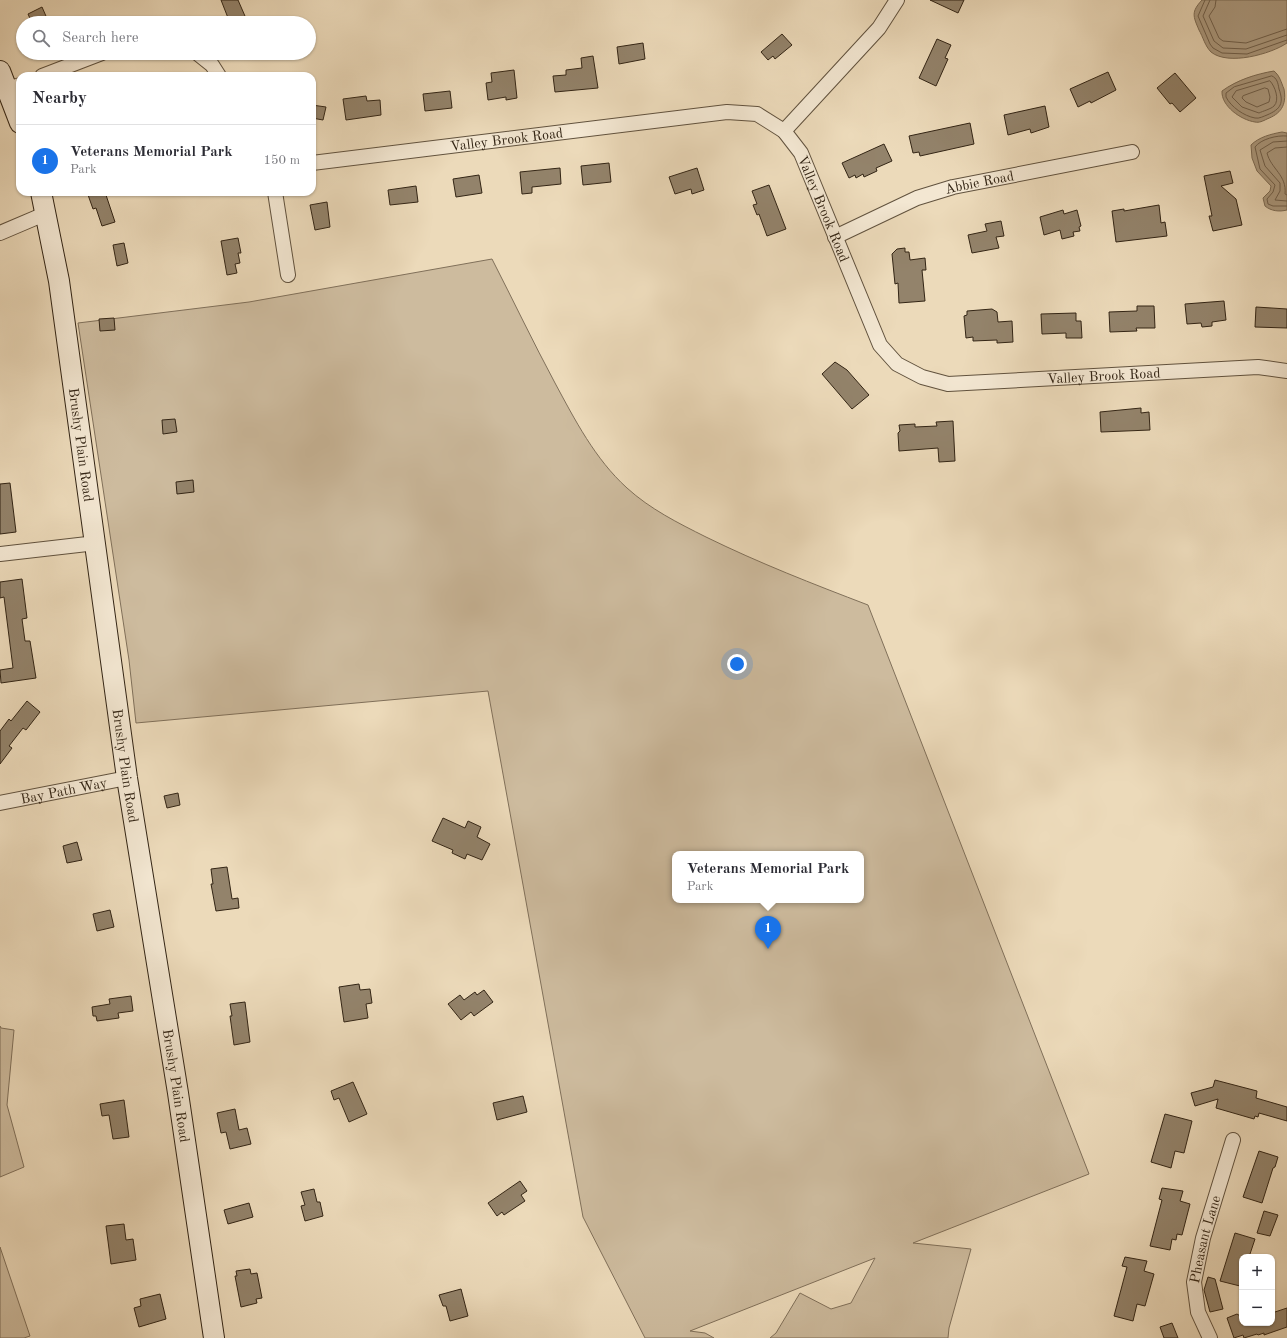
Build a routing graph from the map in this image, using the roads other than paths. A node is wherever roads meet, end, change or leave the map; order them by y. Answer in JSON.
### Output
{"nodes":[{"id":1,"x":897,"y":0,"type":"edge"},
{"id":2,"x":84,"y":60,"type":"edge"},
{"id":3,"x":206,"y":60,"type":"edge"},
{"id":4,"x":0,"y":71,"type":"edge"},
{"id":5,"x":52,"y":72,"type":"edge"},
{"id":6,"x":216,"y":72,"type":"edge"},
{"id":7,"x":10,"y":96,"type":"edge"},
{"id":8,"x":16,"y":112,"type":"edge"},
{"id":9,"x":784,"y":131,"type":"junction"},
{"id":10,"x":1132,"y":152,"type":"dead end"},
{"id":11,"x":316,"y":162,"type":"edge"},
{"id":12,"x":42,"y":196,"type":"edge"},
{"id":13,"x":276,"y":196,"type":"edge"},
{"id":14,"x":47,"y":213,"type":"junction"},
{"id":15,"x":0,"y":233,"type":"edge"},
{"id":16,"x":835,"y":237,"type":"junction"},
{"id":17,"x":288,"y":275,"type":"dead end"},
{"id":18,"x":1287,"y":371,"type":"edge"},
{"id":19,"x":96,"y":543,"type":"junction"},
{"id":20,"x":0,"y":554,"type":"edge"},
{"id":21,"x":127,"y":778,"type":"junction"},
{"id":22,"x":0,"y":803,"type":"edge"},
{"id":23,"x":1233,"y":1140,"type":"dead end"},
{"id":24,"x":214,"y":1338,"type":"edge"},
{"id":25,"x":1210,"y":1338,"type":"edge"}],
"edges":[{"from":1,"to":9,"type":"street"},
{"from":2,"to":5,"type":"street"},
{"from":3,"to":6,"type":"street"},
{"from":4,"to":7,"type":"main road"},
{"from":7,"to":8,"type":"main road"},
{"from":9,"to":11,"type":"street","name":"Valley Brook Road"},
{"from":9,"to":16,"type":"street","name":"Valley Brook Road"},
{"from":10,"to":16,"type":"street","name":"Abbie Road"},
{"from":12,"to":14,"type":"main road","name":"Brushy Plain Road"},
{"from":13,"to":17,"type":"street"},
{"from":14,"to":15,"type":"street"},
{"from":14,"to":19,"type":"main road","name":"Brushy Plain Road"},
{"from":16,"to":18,"type":"street","name":"Valley Brook Road"},
{"from":19,"to":20,"type":"street"},
{"from":19,"to":21,"type":"main road","name":"Brushy Plain Road"},
{"from":21,"to":22,"type":"street","name":"Bay Path Way"},
{"from":21,"to":24,"type":"main road","name":"Brushy Plain Road"},
{"from":23,"to":25,"type":"street","name":"Pheasant Lane"}]}
